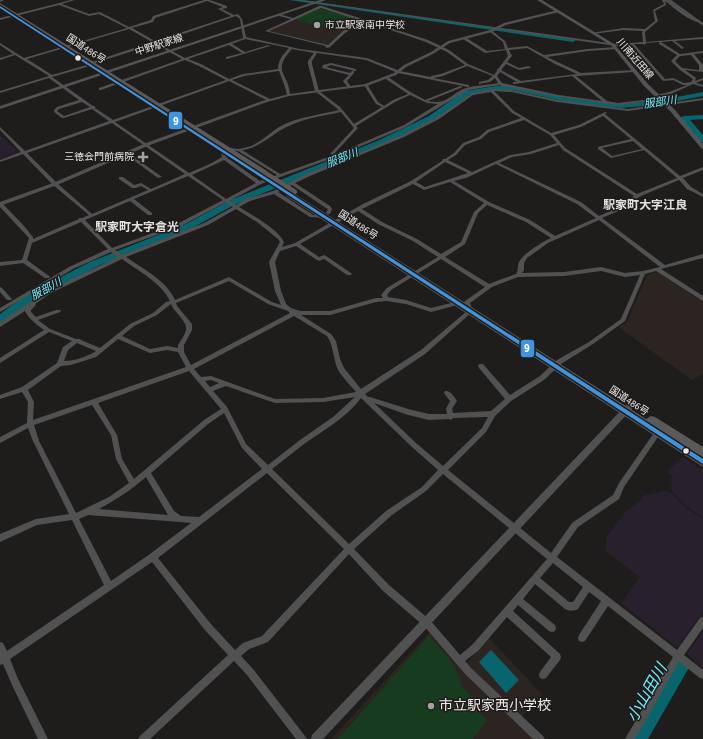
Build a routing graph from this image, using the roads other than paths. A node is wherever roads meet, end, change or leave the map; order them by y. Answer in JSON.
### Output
{"nodes":[{"id":1,"x":3,"y":0,"type":"edge"},
{"id":2,"x":74,"y":0,"type":"edge"},
{"id":3,"x":296,"y":0,"type":"edge"},
{"id":4,"x":324,"y":0,"type":"edge"},
{"id":5,"x":539,"y":0,"type":"edge"},
{"id":6,"x":664,"y":0,"type":"edge"},
{"id":7,"x":669,"y":0,"type":"edge"},
{"id":8,"x":0,"y":2,"type":"edge"},
{"id":9,"x":59,"y":4,"type":"junction"},
{"id":10,"x":313,"y":4,"type":"junction"},
{"id":11,"x":0,"y":7,"type":"edge"},
{"id":12,"x":320,"y":7,"type":"junction"},
{"id":13,"x":558,"y":12,"type":"junction"},
{"id":14,"x":15,"y":15,"type":"junction"},
{"id":15,"x":280,"y":15,"type":"junction"},
{"id":16,"x":234,"y":16,"type":"junction"},
{"id":17,"x":292,"y":18,"type":"junction"},
{"id":18,"x":0,"y":19,"type":"edge"},
{"id":19,"x":364,"y":20,"type":"junction"},
{"id":20,"x":699,"y":22,"type":"junction"},
{"id":21,"x":703,"y":26,"type":"edge"},
{"id":22,"x":242,"y":27,"type":"junction"},
{"id":23,"x":129,"y":28,"type":"junction"},
{"id":24,"x":492,"y":30,"type":"junction"},
{"id":25,"x":646,"y":30,"type":"junction"},
{"id":26,"x":507,"y":33,"type":"dead end"},
{"id":27,"x":592,"y":33,"type":"junction"},
{"id":28,"x":496,"y":35,"type":"junction"},
{"id":29,"x":245,"y":38,"type":"junction"},
{"id":30,"x":464,"y":38,"type":"junction"},
{"id":31,"x":703,"y":38,"type":"edge"},
{"id":32,"x":673,"y":41,"type":"junction"},
{"id":33,"x":156,"y":43,"type":"junction"},
{"id":34,"x":660,"y":43,"type":"junction"},
{"id":35,"x":0,"y":44,"type":"edge"},
{"id":36,"x":230,"y":44,"type":"junction"},
{"id":37,"x":645,"y":44,"type":"junction"},
{"id":38,"x":633,"y":45,"type":"junction"},
{"id":39,"x":268,"y":46,"type":"dead end"},
{"id":40,"x":329,"y":46,"type":"junction"},
{"id":41,"x":66,"y":47,"type":"junction"},
{"id":42,"x":440,"y":47,"type":"junction"},
{"id":43,"x":614,"y":47,"type":"junction"},
{"id":44,"x":291,"y":48,"type":"junction"},
{"id":45,"x":682,"y":48,"type":"dead end"},
{"id":46,"x":508,"y":49,"type":"junction"},
{"id":47,"x":170,"y":52,"type":"junction"},
{"id":48,"x":318,"y":52,"type":"junction"},
{"id":49,"x":703,"y":52,"type":"edge"},
{"id":50,"x":245,"y":53,"type":"junction"},
{"id":51,"x":15,"y":54,"type":"junction"},
{"id":52,"x":691,"y":54,"type":"junction"},
{"id":53,"x":679,"y":55,"type":"junction"},
{"id":54,"x":544,"y":56,"type":"junction"},
{"id":55,"x":227,"y":58,"type":"dead end"},
{"id":56,"x":703,"y":58,"type":"edge"},
{"id":57,"x":0,"y":59,"type":"edge"},
{"id":58,"x":184,"y":59,"type":"junction"},
{"id":59,"x":696,"y":59,"type":"junction"},
{"id":60,"x":24,"y":60,"type":"junction"},
{"id":61,"x":507,"y":63,"type":"junction"},
{"id":62,"x":91,"y":64,"type":"junction"},
{"id":63,"x":467,"y":64,"type":"junction"},
{"id":64,"x":529,"y":67,"type":"dead end"},
{"id":65,"x":681,"y":69,"type":"junction"},
{"id":66,"x":279,"y":70,"type":"junction"},
{"id":67,"x":498,"y":70,"type":"junction"},
{"id":68,"x":634,"y":71,"type":"junction"},
{"id":69,"x":702,"y":71,"type":"edge"},
{"id":70,"x":399,"y":72,"type":"junction"},
{"id":71,"x":105,"y":73,"type":"junction"},
{"id":72,"x":351,"y":74,"type":"junction"},
{"id":73,"x":581,"y":74,"type":"junction"},
{"id":74,"x":573,"y":75,"type":"junction"},
{"id":75,"x":495,"y":76,"type":"junction"},
{"id":76,"x":49,"y":77,"type":"junction"},
{"id":77,"x":387,"y":78,"type":"junction"},
{"id":78,"x":430,"y":78,"type":"junction"},
{"id":79,"x":703,"y":79,"type":"edge"},
{"id":80,"x":230,"y":80,"type":"junction"},
{"id":81,"x":119,"y":81,"type":"junction"},
{"id":82,"x":521,"y":83,"type":"junction"},
{"id":83,"x":693,"y":83,"type":"junction"},
{"id":84,"x":366,"y":85,"type":"junction"},
{"id":85,"x":64,"y":86,"type":"junction"},
{"id":86,"x":468,"y":86,"type":"junction"},
{"id":87,"x":703,"y":86,"type":"edge"},
{"id":88,"x":349,"y":87,"type":"junction"},
{"id":89,"x":502,"y":87,"type":"junction"},
{"id":90,"x":100,"y":89,"type":"dead end"},
{"id":91,"x":317,"y":91,"type":"junction"},
{"id":92,"x":0,"y":92,"type":"edge"},
{"id":93,"x":482,"y":92,"type":"junction"},
{"id":94,"x":492,"y":92,"type":"junction"},
{"id":95,"x":410,"y":94,"type":"junction"},
{"id":96,"x":289,"y":95,"type":"junction"},
{"id":97,"x":703,"y":98,"type":"edge"},
{"id":98,"x":83,"y":100,"type":"junction"},
{"id":99,"x":269,"y":100,"type":"junction"},
{"id":100,"x":425,"y":101,"type":"junction"},
{"id":101,"x":446,"y":101,"type":"junction"},
{"id":102,"x":662,"y":101,"type":"junction"},
{"id":103,"x":607,"y":102,"type":"junction"},
{"id":104,"x":618,"y":104,"type":"junction"},
{"id":105,"x":157,"y":106,"type":"junction"},
{"id":106,"x":94,"y":107,"type":"junction"},
{"id":107,"x":384,"y":107,"type":"junction"},
{"id":108,"x":0,"y":108,"type":"edge"},
{"id":109,"x":620,"y":110,"type":"junction"},
{"id":110,"x":341,"y":111,"type":"junction"},
{"id":111,"x":604,"y":115,"type":"junction"},
{"id":112,"x":524,"y":119,"type":"junction"},
{"id":113,"x":114,"y":120,"type":"junction"},
{"id":114,"x":355,"y":125,"type":"junction"},
{"id":115,"x":0,"y":128,"type":"edge"},
{"id":116,"x":191,"y":128,"type":"junction"},
{"id":117,"x":551,"y":134,"type":"junction"},
{"id":118,"x":634,"y":140,"type":"junction"},
{"id":119,"x":148,"y":144,"type":"junction"},
{"id":120,"x":558,"y":144,"type":"junction"},
{"id":121,"x":703,"y":147,"type":"edge"},
{"id":122,"x":645,"y":149,"type":"junction"},
{"id":123,"x":240,"y":151,"type":"junction"},
{"id":124,"x":24,"y":153,"type":"junction"},
{"id":125,"x":126,"y":153,"type":"junction"},
{"id":126,"x":225,"y":153,"type":"junction"},
{"id":127,"x":444,"y":160,"type":"junction"},
{"id":128,"x":0,"y":161,"type":"edge"},
{"id":129,"x":316,"y":163,"type":"junction"},
{"id":130,"x":496,"y":163,"type":"junction"},
{"id":131,"x":703,"y":168,"type":"edge"},
{"id":132,"x":471,"y":173,"type":"junction"},
{"id":133,"x":189,"y":175,"type":"junction"},
{"id":134,"x":279,"y":175,"type":"junction"},
{"id":135,"x":160,"y":177,"type":"dead end"},
{"id":136,"x":261,"y":177,"type":"junction"},
{"id":137,"x":121,"y":178,"type":"dead end"},
{"id":138,"x":681,"y":179,"type":"junction"},
{"id":139,"x":451,"y":181,"type":"junction"},
{"id":140,"x":413,"y":182,"type":"junction"},
{"id":141,"x":55,"y":184,"type":"junction"},
{"id":142,"x":150,"y":190,"type":"junction"},
{"id":143,"x":292,"y":190,"type":"junction"},
{"id":144,"x":275,"y":192,"type":"junction"},
{"id":145,"x":637,"y":196,"type":"junction"},
{"id":146,"x":703,"y":196,"type":"edge"},
{"id":147,"x":131,"y":198,"type":"junction"},
{"id":148,"x":225,"y":200,"type":"junction"},
{"id":149,"x":487,"y":203,"type":"junction"},
{"id":150,"x":0,"y":204,"type":"edge"},
{"id":151,"x":235,"y":206,"type":"junction"},
{"id":152,"x":359,"y":208,"type":"junction"},
{"id":153,"x":150,"y":214,"type":"dead end"},
{"id":154,"x":91,"y":215,"type":"junction"},
{"id":155,"x":326,"y":215,"type":"junction"},
{"id":156,"x":598,"y":218,"type":"junction"},
{"id":157,"x":81,"y":220,"type":"junction"},
{"id":158,"x":336,"y":221,"type":"junction"},
{"id":159,"x":554,"y":238,"type":"junction"},
{"id":160,"x":30,"y":242,"type":"junction"},
{"id":161,"x":297,"y":244,"type":"junction"},
{"id":162,"x":113,"y":249,"type":"junction"},
{"id":163,"x":278,"y":250,"type":"junction"},
{"id":164,"x":122,"y":256,"type":"junction"},
{"id":165,"x":703,"y":256,"type":"edge"},
{"id":166,"x":442,"y":257,"type":"junction"},
{"id":167,"x":24,"y":261,"type":"junction"},
{"id":168,"x":0,"y":264,"type":"edge"},
{"id":169,"x":7,"y":264,"type":"junction"},
{"id":170,"x":664,"y":267,"type":"junction"},
{"id":171,"x":71,"y":268,"type":"junction"},
{"id":172,"x":658,"y":269,"type":"junction"},
{"id":173,"x":0,"y":270,"type":"edge"},
{"id":174,"x":416,"y":273,"type":"junction"},
{"id":175,"x":643,"y":273,"type":"junction"},
{"id":176,"x":349,"y":274,"type":"dead end"},
{"id":177,"x":518,"y":275,"type":"junction"},
{"id":178,"x":47,"y":277,"type":"junction"},
{"id":179,"x":488,"y":286,"type":"junction"},
{"id":180,"x":0,"y":289,"type":"edge"},
{"id":181,"x":40,"y":298,"type":"junction"},
{"id":182,"x":386,"y":299,"type":"junction"},
{"id":183,"x":703,"y":299,"type":"edge"},
{"id":184,"x":11,"y":301,"type":"junction"},
{"id":185,"x":172,"y":301,"type":"junction"},
{"id":186,"x":465,"y":305,"type":"junction"},
{"id":187,"x":0,"y":306,"type":"edge"},
{"id":188,"x":284,"y":306,"type":"junction"},
{"id":189,"x":23,"y":308,"type":"junction"},
{"id":190,"x":0,"y":310,"type":"edge"},
{"id":191,"x":58,"y":311,"type":"dead end"},
{"id":192,"x":294,"y":312,"type":"junction"},
{"id":193,"x":35,"y":319,"type":"junction"},
{"id":194,"x":0,"y":325,"type":"edge"},
{"id":195,"x":48,"y":330,"type":"junction"},
{"id":196,"x":117,"y":336,"type":"junction"},
{"id":197,"x":78,"y":340,"type":"junction"},
{"id":198,"x":100,"y":350,"type":"junction"},
{"id":199,"x":180,"y":350,"type":"junction"},
{"id":200,"x":0,"y":361,"type":"edge"},
{"id":201,"x":60,"y":364,"type":"junction"},
{"id":202,"x":557,"y":364,"type":"junction"},
{"id":203,"x":481,"y":366,"type":"dead end"},
{"id":204,"x":190,"y":368,"type":"junction"},
{"id":205,"x":200,"y":379,"type":"junction"},
{"id":206,"x":226,"y":383,"type":"junction"},
{"id":207,"x":24,"y":389,"type":"junction"},
{"id":208,"x":210,"y":390,"type":"junction"},
{"id":209,"x":447,"y":393,"type":"dead end"},
{"id":210,"x":364,"y":396,"type":"junction"},
{"id":211,"x":0,"y":398,"type":"edge"},
{"id":212,"x":509,"y":399,"type":"junction"},
{"id":213,"x":94,"y":402,"type":"junction"},
{"id":214,"x":225,"y":409,"type":"junction"},
{"id":215,"x":627,"y":409,"type":"junction"},
{"id":216,"x":493,"y":414,"type":"junction"},
{"id":217,"x":451,"y":417,"type":"junction"},
{"id":218,"x":30,"y":424,"type":"junction"},
{"id":219,"x":658,"y":432,"type":"junction"},
{"id":220,"x":0,"y":440,"type":"edge"},
{"id":221,"x":703,"y":453,"type":"edge"},
{"id":222,"x":703,"y":462,"type":"edge"},
{"id":223,"x":267,"y":468,"type":"junction"},
{"id":224,"x":442,"y":470,"type":"junction"},
{"id":225,"x":147,"y":472,"type":"junction"},
{"id":226,"x":133,"y":484,"type":"junction"},
{"id":227,"x":86,"y":512,"type":"junction"},
{"id":228,"x":73,"y":517,"type":"junction"},
{"id":229,"x":180,"y":519,"type":"junction"},
{"id":230,"x":200,"y":521,"type":"junction"},
{"id":231,"x":515,"y":529,"type":"junction"},
{"id":232,"x":0,"y":538,"type":"edge"},
{"id":233,"x":349,"y":549,"type":"junction"},
{"id":234,"x":153,"y":557,"type":"junction"},
{"id":235,"x":552,"y":558,"type":"junction"},
{"id":236,"x":535,"y":579,"type":"junction"},
{"id":237,"x":109,"y":586,"type":"junction"},
{"id":238,"x":588,"y":586,"type":"junction"},
{"id":239,"x":517,"y":599,"type":"junction"},
{"id":240,"x":607,"y":600,"type":"junction"},
{"id":241,"x":507,"y":611,"type":"junction"},
{"id":242,"x":703,"y":621,"type":"edge"},
{"id":243,"x":427,"y":623,"type":"junction"},
{"id":244,"x":552,"y":628,"type":"dead end"},
{"id":245,"x":582,"y":638,"type":"dead end"},
{"id":246,"x":0,"y":646,"type":"edge"},
{"id":247,"x":236,"y":655,"type":"junction"},
{"id":248,"x":678,"y":656,"type":"junction"},
{"id":249,"x":3,"y":659,"type":"edge"},
{"id":250,"x":460,"y":660,"type":"junction"},
{"id":251,"x":543,"y":675,"type":"dead end"},
{"id":252,"x":703,"y":675,"type":"edge"},
{"id":253,"x":43,"y":739,"type":"edge"},
{"id":254,"x":143,"y":739,"type":"edge"},
{"id":255,"x":302,"y":739,"type":"edge"},
{"id":256,"x":316,"y":739,"type":"edge"},
{"id":257,"x":540,"y":739,"type":"edge"},
{"id":258,"x":630,"y":739,"type":"edge"}],
"edges":[{"from":1,"to":8,"type":"street"},
{"from":2,"to":9,"type":"street"},
{"from":3,"to":10,"type":"street"},
{"from":4,"to":10,"type":"main road","name":"中野駅家線"},
{"from":5,"to":13,"type":"main road","name":"川南近田線"},
{"from":6,"to":20,"type":"street"},
{"from":6,"to":25,"type":"street"},
{"from":7,"to":20,"type":"street"},
{"from":8,"to":14,"type":"highway","name":"国道486号"},
{"from":9,"to":14,"type":"street"},
{"from":9,"to":23,"type":"street"},
{"from":10,"to":12,"type":"street"},
{"from":10,"to":15,"type":"main road","name":"中野駅家線"},
{"from":10,"to":24,"type":"street"},
{"from":11,"to":14,"type":"highway","name":"国道486号"},
{"from":12,"to":17,"type":"street"},
{"from":12,"to":19,"type":"street"},
{"from":13,"to":24,"type":"street"},
{"from":13,"to":27,"type":"main road","name":"川南近田線"},
{"from":14,"to":18,"type":"street"},
{"from":14,"to":41,"type":"highway","name":"国道486号"},
{"from":15,"to":17,"type":"street"},
{"from":15,"to":22,"type":"main road","name":"中野駅家線"},
{"from":16,"to":22,"type":"street"},
{"from":16,"to":23,"type":"street"},
{"from":16,"to":33,"type":"street"},
{"from":17,"to":40,"type":"street"},
{"from":19,"to":40,"type":"street"},
{"from":19,"to":42,"type":"street"},
{"from":20,"to":21,"type":"street"},
{"from":22,"to":29,"type":"street"},
{"from":22,"to":47,"type":"main road","name":"中野駅家線"},
{"from":23,"to":33,"type":"street"},
{"from":23,"to":41,"type":"street"},
{"from":24,"to":28,"type":"street"},
{"from":24,"to":30,"type":"street"},
{"from":24,"to":43,"type":"street"},
{"from":25,"to":27,"type":"street"},
{"from":25,"to":37,"type":"street"},
{"from":26,"to":28,"type":"street"},
{"from":27,"to":43,"type":"main road","name":"川南近田線"},
{"from":28,"to":46,"type":"street"},
{"from":29,"to":36,"type":"street"},
{"from":29,"to":44,"type":"street"},
{"from":30,"to":42,"type":"street"},
{"from":30,"to":46,"type":"street"},
{"from":31,"to":32,"type":"street"},
{"from":32,"to":34,"type":"street"},
{"from":32,"to":45,"type":"street"},
{"from":33,"to":47,"type":"street"},
{"from":33,"to":62,"type":"street"},
{"from":34,"to":37,"type":"street"},
{"from":34,"to":53,"type":"street"},
{"from":35,"to":51,"type":"street"},
{"from":36,"to":50,"type":"street"},
{"from":36,"to":58,"type":"street"},
{"from":37,"to":38,"type":"street"},
{"from":38,"to":43,"type":"street"},
{"from":38,"to":83,"type":"street"},
{"from":39,"to":50,"type":"street"},
{"from":40,"to":48,"type":"street"},
{"from":41,"to":60,"type":"street"},
{"from":41,"to":62,"type":"highway","name":"国道486号"},
{"from":42,"to":63,"type":"street"},
{"from":42,"to":70,"type":"street"},
{"from":43,"to":54,"type":"street"},
{"from":43,"to":68,"type":"main road","name":"川南近田線"},
{"from":44,"to":48,"type":"street"},
{"from":44,"to":66,"type":"street"},
{"from":46,"to":54,"type":"street"},
{"from":46,"to":61,"type":"street"},
{"from":47,"to":58,"type":"street"},
{"from":47,"to":71,"type":"main road","name":"中野駅家線"},
{"from":48,"to":70,"type":"street"},
{"from":48,"to":91,"type":"street"},
{"from":49,"to":52,"type":"street"},
{"from":50,"to":55,"type":"street"},
{"from":51,"to":57,"type":"street"},
{"from":51,"to":60,"type":"street"},
{"from":52,"to":53,"type":"street"},
{"from":52,"to":59,"type":"street"},
{"from":53,"to":65,"type":"street"},
{"from":54,"to":73,"type":"street"},
{"from":56,"to":59,"type":"street"},
{"from":58,"to":80,"type":"street"},
{"from":58,"to":81,"type":"street"},
{"from":59,"to":69,"type":"street"},
{"from":60,"to":76,"type":"street"},
{"from":61,"to":64,"type":"street"},
{"from":61,"to":67,"type":"street"},
{"from":62,"to":71,"type":"highway","name":"国道486号"},
{"from":62,"to":76,"type":"street"},
{"from":63,"to":75,"type":"street"},
{"from":63,"to":78,"type":"street"},
{"from":65,"to":69,"type":"street"},
{"from":65,"to":83,"type":"street"},
{"from":66,"to":80,"type":"street"},
{"from":66,"to":96,"type":"street"},
{"from":67,"to":75,"type":"street"},
{"from":67,"to":82,"type":"street"},
{"from":68,"to":73,"type":"street"},
{"from":68,"to":102,"type":"main road","name":"川南近田線"},
{"from":70,"to":77,"type":"street"},
{"from":70,"to":78,"type":"street"},
{"from":71,"to":81,"type":"highway","name":"国道486号"},
{"from":71,"to":85,"type":"main road","name":"中野駅家線"},
{"from":72,"to":72,"type":"street"},
{"from":72,"to":88,"type":"street"},
{"from":73,"to":74,"type":"street"},
{"from":74,"to":82,"type":"street"},
{"from":74,"to":103,"type":"street"},
{"from":75,"to":86,"type":"street"},
{"from":75,"to":89,"type":"street"},
{"from":76,"to":85,"type":"street"},
{"from":76,"to":92,"type":"street"},
{"from":77,"to":84,"type":"street"},
{"from":77,"to":95,"type":"street"},
{"from":78,"to":86,"type":"street"},
{"from":79,"to":83,"type":"street"},
{"from":80,"to":99,"type":"street"},
{"from":80,"to":105,"type":"street"},
{"from":81,"to":90,"type":"street"},
{"from":81,"to":105,"type":"highway","name":"国道486号"},
{"from":82,"to":89,"type":"street"},
{"from":83,"to":87,"type":"street"},
{"from":83,"to":102,"type":"street"},
{"from":84,"to":88,"type":"street"},
{"from":84,"to":107,"type":"street"},
{"from":85,"to":98,"type":"street"},
{"from":85,"to":108,"type":"main road","name":"中野駅家線"},
{"from":86,"to":100,"type":"street"},
{"from":88,"to":91,"type":"street"},
{"from":89,"to":93,"type":"street"},
{"from":89,"to":94,"type":"street"},
{"from":89,"to":101,"type":"street"},
{"from":89,"to":103,"type":"street"},
{"from":89,"to":109,"type":"street"},
{"from":91,"to":96,"type":"street"},
{"from":91,"to":110,"type":"street"},
{"from":93,"to":94,"type":"street"},
{"from":93,"to":143,"type":"street"},
{"from":94,"to":112,"type":"street"},
{"from":95,"to":100,"type":"street"},
{"from":95,"to":107,"type":"street"},
{"from":96,"to":99,"type":"street"},
{"from":97,"to":102,"type":"street"},
{"from":98,"to":106,"type":"street"},
{"from":98,"to":106,"type":"street"},
{"from":99,"to":116,"type":"street"},
{"from":100,"to":101,"type":"street"},
{"from":101,"to":129,"type":"street"},
{"from":102,"to":104,"type":"street"},
{"from":102,"to":109,"type":"street"},
{"from":102,"to":121,"type":"main road","name":"川南近田線"},
{"from":103,"to":104,"type":"street"},
{"from":104,"to":109,"type":"street"},
{"from":105,"to":113,"type":"street"},
{"from":105,"to":116,"type":"highway","name":"国道486号"},
{"from":106,"to":113,"type":"street"},
{"from":107,"to":114,"type":"street"},
{"from":109,"to":111,"type":"street"},
{"from":110,"to":114,"type":"street"},
{"from":110,"to":123,"type":"street"},
{"from":111,"to":117,"type":"street"},
{"from":111,"to":118,"type":"street"},
{"from":112,"to":117,"type":"street"},
{"from":112,"to":127,"type":"street"},
{"from":113,"to":119,"type":"street"},
{"from":113,"to":124,"type":"street"},
{"from":114,"to":129,"type":"street"},
{"from":115,"to":124,"type":"street"},
{"from":116,"to":119,"type":"street"},
{"from":116,"to":126,"type":"highway","name":"国道486号"},
{"from":117,"to":120,"type":"street"},
{"from":118,"to":122,"type":"street"},
{"from":118,"to":122,"type":"street"},
{"from":119,"to":125,"type":"street"},
{"from":119,"to":133,"type":"street"},
{"from":120,"to":130,"type":"street"},
{"from":120,"to":145,"type":"street"},
{"from":122,"to":138,"type":"street"},
{"from":123,"to":126,"type":"street"},
{"from":123,"to":134,"type":"street"},
{"from":124,"to":128,"type":"street"},
{"from":124,"to":141,"type":"street"},
{"from":125,"to":135,"type":"street"},
{"from":125,"to":141,"type":"street"},
{"from":126,"to":133,"type":"street"},
{"from":126,"to":136,"type":"highway","name":"国道486号"},
{"from":127,"to":132,"type":"street"},
{"from":127,"to":140,"type":"street"},
{"from":129,"to":134,"type":"street"},
{"from":130,"to":132,"type":"street"},
{"from":130,"to":156,"type":"street"},
{"from":131,"to":138,"type":"street"},
{"from":132,"to":139,"type":"street"},
{"from":133,"to":142,"type":"street"},
{"from":133,"to":148,"type":"street"},
{"from":134,"to":136,"type":"street"},
{"from":136,"to":143,"type":"highway","name":"国道486号"},
{"from":136,"to":148,"type":"street"},
{"from":137,"to":142,"type":"street"},
{"from":138,"to":145,"type":"street"},
{"from":138,"to":146,"type":"street"},
{"from":139,"to":140,"type":"street"},
{"from":139,"to":149,"type":"street"},
{"from":140,"to":152,"type":"street"},
{"from":141,"to":150,"type":"street"},
{"from":141,"to":154,"type":"street"},
{"from":142,"to":147,"type":"street"},
{"from":143,"to":144,"type":"street"},
{"from":143,"to":155,"type":"highway","name":"国道486号"},
{"from":144,"to":151,"type":"street"},
{"from":144,"to":155,"type":"street"},
{"from":145,"to":156,"type":"street"},
{"from":147,"to":153,"type":"street"},
{"from":147,"to":154,"type":"street"},
{"from":148,"to":151,"type":"street"},
{"from":148,"to":162,"type":"street"},
{"from":149,"to":159,"type":"street"},
{"from":149,"to":166,"type":"street"},
{"from":150,"to":160,"type":"street"},
{"from":151,"to":163,"type":"street"},
{"from":151,"to":164,"type":"street"},
{"from":152,"to":158,"type":"street"},
{"from":152,"to":166,"type":"street"},
{"from":154,"to":157,"type":"street"},
{"from":155,"to":158,"type":"highway","name":"国道486号"},
{"from":156,"to":159,"type":"street"},
{"from":156,"to":170,"type":"street"},
{"from":157,"to":160,"type":"street"},
{"from":157,"to":162,"type":"street"},
{"from":158,"to":161,"type":"street"},
{"from":158,"to":174,"type":"highway","name":"国道486号"},
{"from":159,"to":177,"type":"street"},
{"from":160,"to":167,"type":"street"},
{"from":161,"to":163,"type":"street"},
{"from":161,"to":176,"type":"street"},
{"from":162,"to":164,"type":"street"},
{"from":162,"to":171,"type":"street"},
{"from":163,"to":188,"type":"street"},
{"from":164,"to":181,"type":"street"},
{"from":164,"to":185,"type":"street"},
{"from":165,"to":170,"type":"street"},
{"from":166,"to":174,"type":"street"},
{"from":166,"to":179,"type":"street"},
{"from":167,"to":169,"type":"street"},
{"from":167,"to":178,"type":"street"},
{"from":168,"to":169,"type":"street"},
{"from":169,"to":173,"type":"street"},
{"from":170,"to":172,"type":"street"},
{"from":171,"to":178,"type":"street"},
{"from":171,"to":184,"type":"street"},
{"from":172,"to":175,"type":"street"},
{"from":172,"to":183,"type":"street"},
{"from":174,"to":182,"type":"street"},
{"from":174,"to":186,"type":"highway","name":"国道486号"},
{"from":175,"to":177,"type":"street"},
{"from":175,"to":202,"type":"street"},
{"from":177,"to":179,"type":"street"},
{"from":178,"to":184,"type":"street"},
{"from":179,"to":186,"type":"street"},
{"from":180,"to":184,"type":"street"},
{"from":181,"to":189,"type":"street"},
{"from":181,"to":193,"type":"street"},
{"from":182,"to":186,"type":"street"},
{"from":182,"to":192,"type":"street"},
{"from":184,"to":187,"type":"street"},
{"from":184,"to":189,"type":"street"},
{"from":184,"to":190,"type":"street"},
{"from":185,"to":188,"type":"street"},
{"from":185,"to":196,"type":"street"},
{"from":185,"to":199,"type":"street"},
{"from":186,"to":202,"type":"highway","name":"国道486号"},
{"from":186,"to":210,"type":"street"},
{"from":188,"to":192,"type":"street"},
{"from":189,"to":194,"type":"street"},
{"from":191,"to":193,"type":"street"},
{"from":192,"to":204,"type":"street"},
{"from":192,"to":210,"type":"street"},
{"from":193,"to":195,"type":"street"},
{"from":195,"to":197,"type":"street"},
{"from":195,"to":200,"type":"street"},
{"from":196,"to":198,"type":"street"},
{"from":196,"to":199,"type":"street"},
{"from":197,"to":198,"type":"street"},
{"from":197,"to":201,"type":"street"},
{"from":198,"to":201,"type":"street"},
{"from":199,"to":204,"type":"street"},
{"from":201,"to":207,"type":"street"},
{"from":202,"to":212,"type":"street"},
{"from":202,"to":215,"type":"highway","name":"国道486号"},
{"from":203,"to":212,"type":"street"},
{"from":204,"to":205,"type":"street"},
{"from":204,"to":213,"type":"street"},
{"from":205,"to":206,"type":"street"},
{"from":205,"to":208,"type":"street"},
{"from":206,"to":208,"type":"street"},
{"from":206,"to":210,"type":"street"},
{"from":207,"to":211,"type":"street"},
{"from":207,"to":218,"type":"street"},
{"from":208,"to":214,"type":"street"},
{"from":209,"to":217,"type":"street"},
{"from":210,"to":217,"type":"street"},
{"from":210,"to":223,"type":"street"},
{"from":210,"to":224,"type":"street"},
{"from":212,"to":216,"type":"street"},
{"from":213,"to":218,"type":"street"},
{"from":213,"to":226,"type":"street"},
{"from":214,"to":223,"type":"street"},
{"from":214,"to":225,"type":"street"},
{"from":215,"to":219,"type":"highway","name":"国道486号"},
{"from":215,"to":221,"type":"highway","name":"国道486号"},
{"from":215,"to":231,"type":"street"},
{"from":216,"to":217,"type":"street"},
{"from":216,"to":224,"type":"street"},
{"from":218,"to":220,"type":"street"},
{"from":218,"to":228,"type":"street"},
{"from":219,"to":222,"type":"highway","name":"国道486号"},
{"from":219,"to":235,"type":"street"},
{"from":223,"to":230,"type":"street"},
{"from":223,"to":233,"type":"street"},
{"from":224,"to":231,"type":"street"},
{"from":224,"to":233,"type":"street"},
{"from":225,"to":226,"type":"street"},
{"from":225,"to":229,"type":"street"},
{"from":226,"to":227,"type":"street"},
{"from":227,"to":228,"type":"street"},
{"from":227,"to":229,"type":"street"},
{"from":228,"to":232,"type":"street"},
{"from":228,"to":237,"type":"street"},
{"from":229,"to":230,"type":"street"},
{"from":230,"to":234,"type":"street"},
{"from":231,"to":235,"type":"street"},
{"from":231,"to":243,"type":"street"},
{"from":233,"to":243,"type":"street"},
{"from":233,"to":247,"type":"street"},
{"from":234,"to":237,"type":"street"},
{"from":234,"to":247,"type":"street"},
{"from":235,"to":236,"type":"street"},
{"from":235,"to":238,"type":"street"},
{"from":236,"to":238,"type":"street"},
{"from":236,"to":239,"type":"street"},
{"from":237,"to":249,"type":"street"},
{"from":238,"to":240,"type":"street"},
{"from":239,"to":241,"type":"street"},
{"from":239,"to":244,"type":"street"},
{"from":240,"to":245,"type":"street"},
{"from":240,"to":248,"type":"street"},
{"from":241,"to":250,"type":"street"},
{"from":241,"to":251,"type":"street"},
{"from":242,"to":248,"type":"street"},
{"from":243,"to":250,"type":"street"},
{"from":243,"to":256,"type":"street"},
{"from":246,"to":249,"type":"street"},
{"from":247,"to":254,"type":"street"},
{"from":247,"to":255,"type":"street"},
{"from":248,"to":252,"type":"street"},
{"from":248,"to":258,"type":"street"},
{"from":249,"to":253,"type":"street"},
{"from":250,"to":257,"type":"street"}]}
